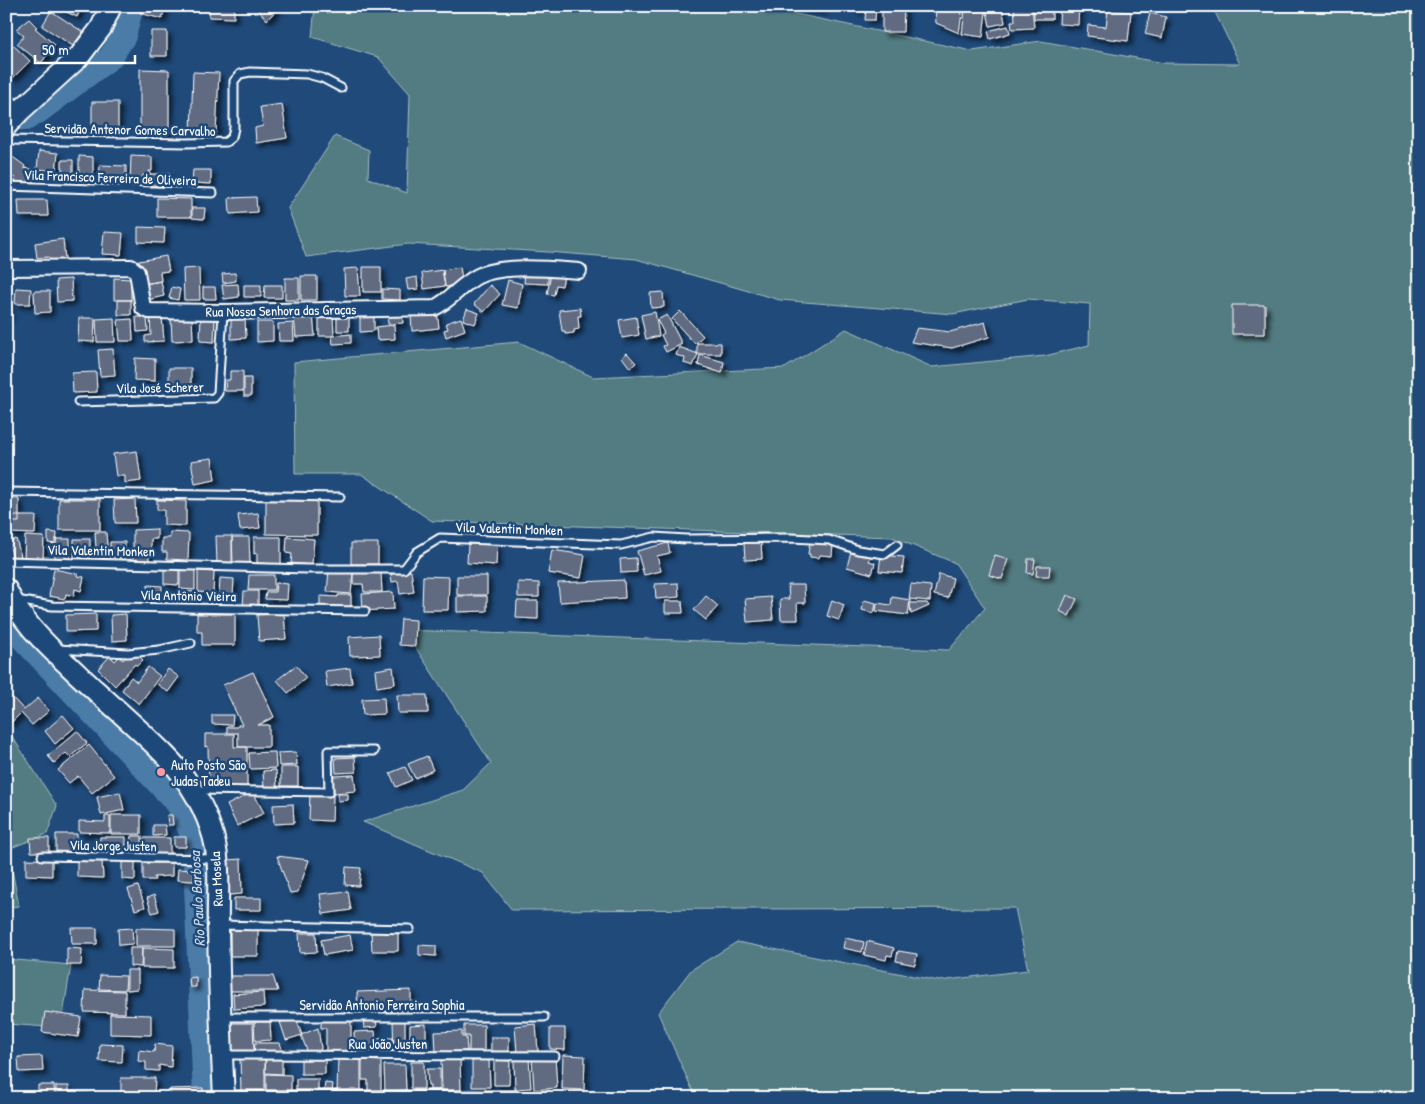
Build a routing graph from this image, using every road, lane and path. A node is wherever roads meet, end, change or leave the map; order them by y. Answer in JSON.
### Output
{"nodes":[{"id":1,"x":111,"y":6,"type":"edge"},
{"id":2,"x":341,"y":88,"type":"dead end"},
{"id":3,"x":13,"y":106,"type":"edge"},
{"id":4,"x":6,"y":126,"type":"edge"},
{"id":5,"x":6,"y":140,"type":"edge"},
{"id":6,"x":6,"y":186,"type":"edge"},
{"id":7,"x":213,"y":193,"type":"dead end"},
{"id":8,"x":6,"y":268,"type":"edge"},
{"id":9,"x":579,"y":271,"type":"dead end"},
{"id":10,"x":223,"y":312,"type":"junction"},
{"id":11,"x":78,"y":402,"type":"dead end"},
{"id":12,"x":6,"y":492,"type":"edge"},
{"id":13,"x":340,"y":497,"type":"dead end"},
{"id":14,"x":897,"y":545,"type":"dead end"},
{"id":15,"x":6,"y":561,"type":"edge"},
{"id":16,"x":8,"y":594,"type":"edge"},
{"id":17,"x":365,"y":611,"type":"dead end"},
{"id":18,"x":192,"y":643,"type":"dead end"},
{"id":19,"x":50,"y":649,"type":"junction"},
{"id":20,"x":374,"y":751,"type":"dead end"},
{"id":21,"x":194,"y":790,"type":"junction"},
{"id":22,"x":42,"y":856,"type":"dead end"},
{"id":23,"x":218,"y":858,"type":"junction"},
{"id":24,"x":218,"y":925,"type":"junction"},
{"id":25,"x":410,"y":929,"type":"dead end"},
{"id":26,"x":221,"y":1016,"type":"junction"},
{"id":27,"x":544,"y":1017,"type":"dead end"},
{"id":28,"x":222,"y":1055,"type":"junction"},
{"id":29,"x":554,"y":1056,"type":"dead end"},
{"id":30,"x":224,"y":1096,"type":"edge"},
{"id":31,"x":515,"y":1096,"type":"dead end"}],
"edges":[{"from":1,"to":3,"type":"street"},
{"from":2,"to":5,"type":"lane","name":"Servidão Antenor Gomes Carvalho"},
{"from":3,"to":4,"type":"street"},
{"from":6,"to":7,"type":"lane","name":"Vila Francisco Ferreira de Oliveira"},
{"from":8,"to":10,"type":"street","name":"Rua Nossa Senhora das Graças"},
{"from":9,"to":10,"type":"street","name":"Rua Nossa Senhora das Graças"},
{"from":10,"to":11,"type":"lane","name":"Vila José Scherer"},
{"from":12,"to":13,"type":"lane"},
{"from":14,"to":15,"type":"lane","name":"Vila Valentin Monken"},
{"from":16,"to":17,"type":"lane","name":"Vila Antônio Vieira"},
{"from":16,"to":19,"type":"street","name":"Rua Mosela"},
{"from":18,"to":19,"type":"lane"},
{"from":19,"to":21,"type":"street","name":"Rua Mosela"},
{"from":20,"to":21,"type":"lane"},
{"from":21,"to":23,"type":"street","name":"Rua Mosela"},
{"from":22,"to":23,"type":"lane","name":"Vila Jorge Justen"},
{"from":23,"to":24,"type":"street","name":"Rua Mosela"},
{"from":24,"to":25,"type":"lane"},
{"from":24,"to":26,"type":"street","name":"Rua Mosela"},
{"from":26,"to":27,"type":"lane","name":"Servidão Antonio Ferreira Sophia"},
{"from":26,"to":28,"type":"street","name":"Rua Mosela"},
{"from":28,"to":29,"type":"lane","name":"Rua João Justen"},
{"from":28,"to":30,"type":"street","name":"Rua Mosela"},
{"from":30,"to":31,"type":"lane"}]}
